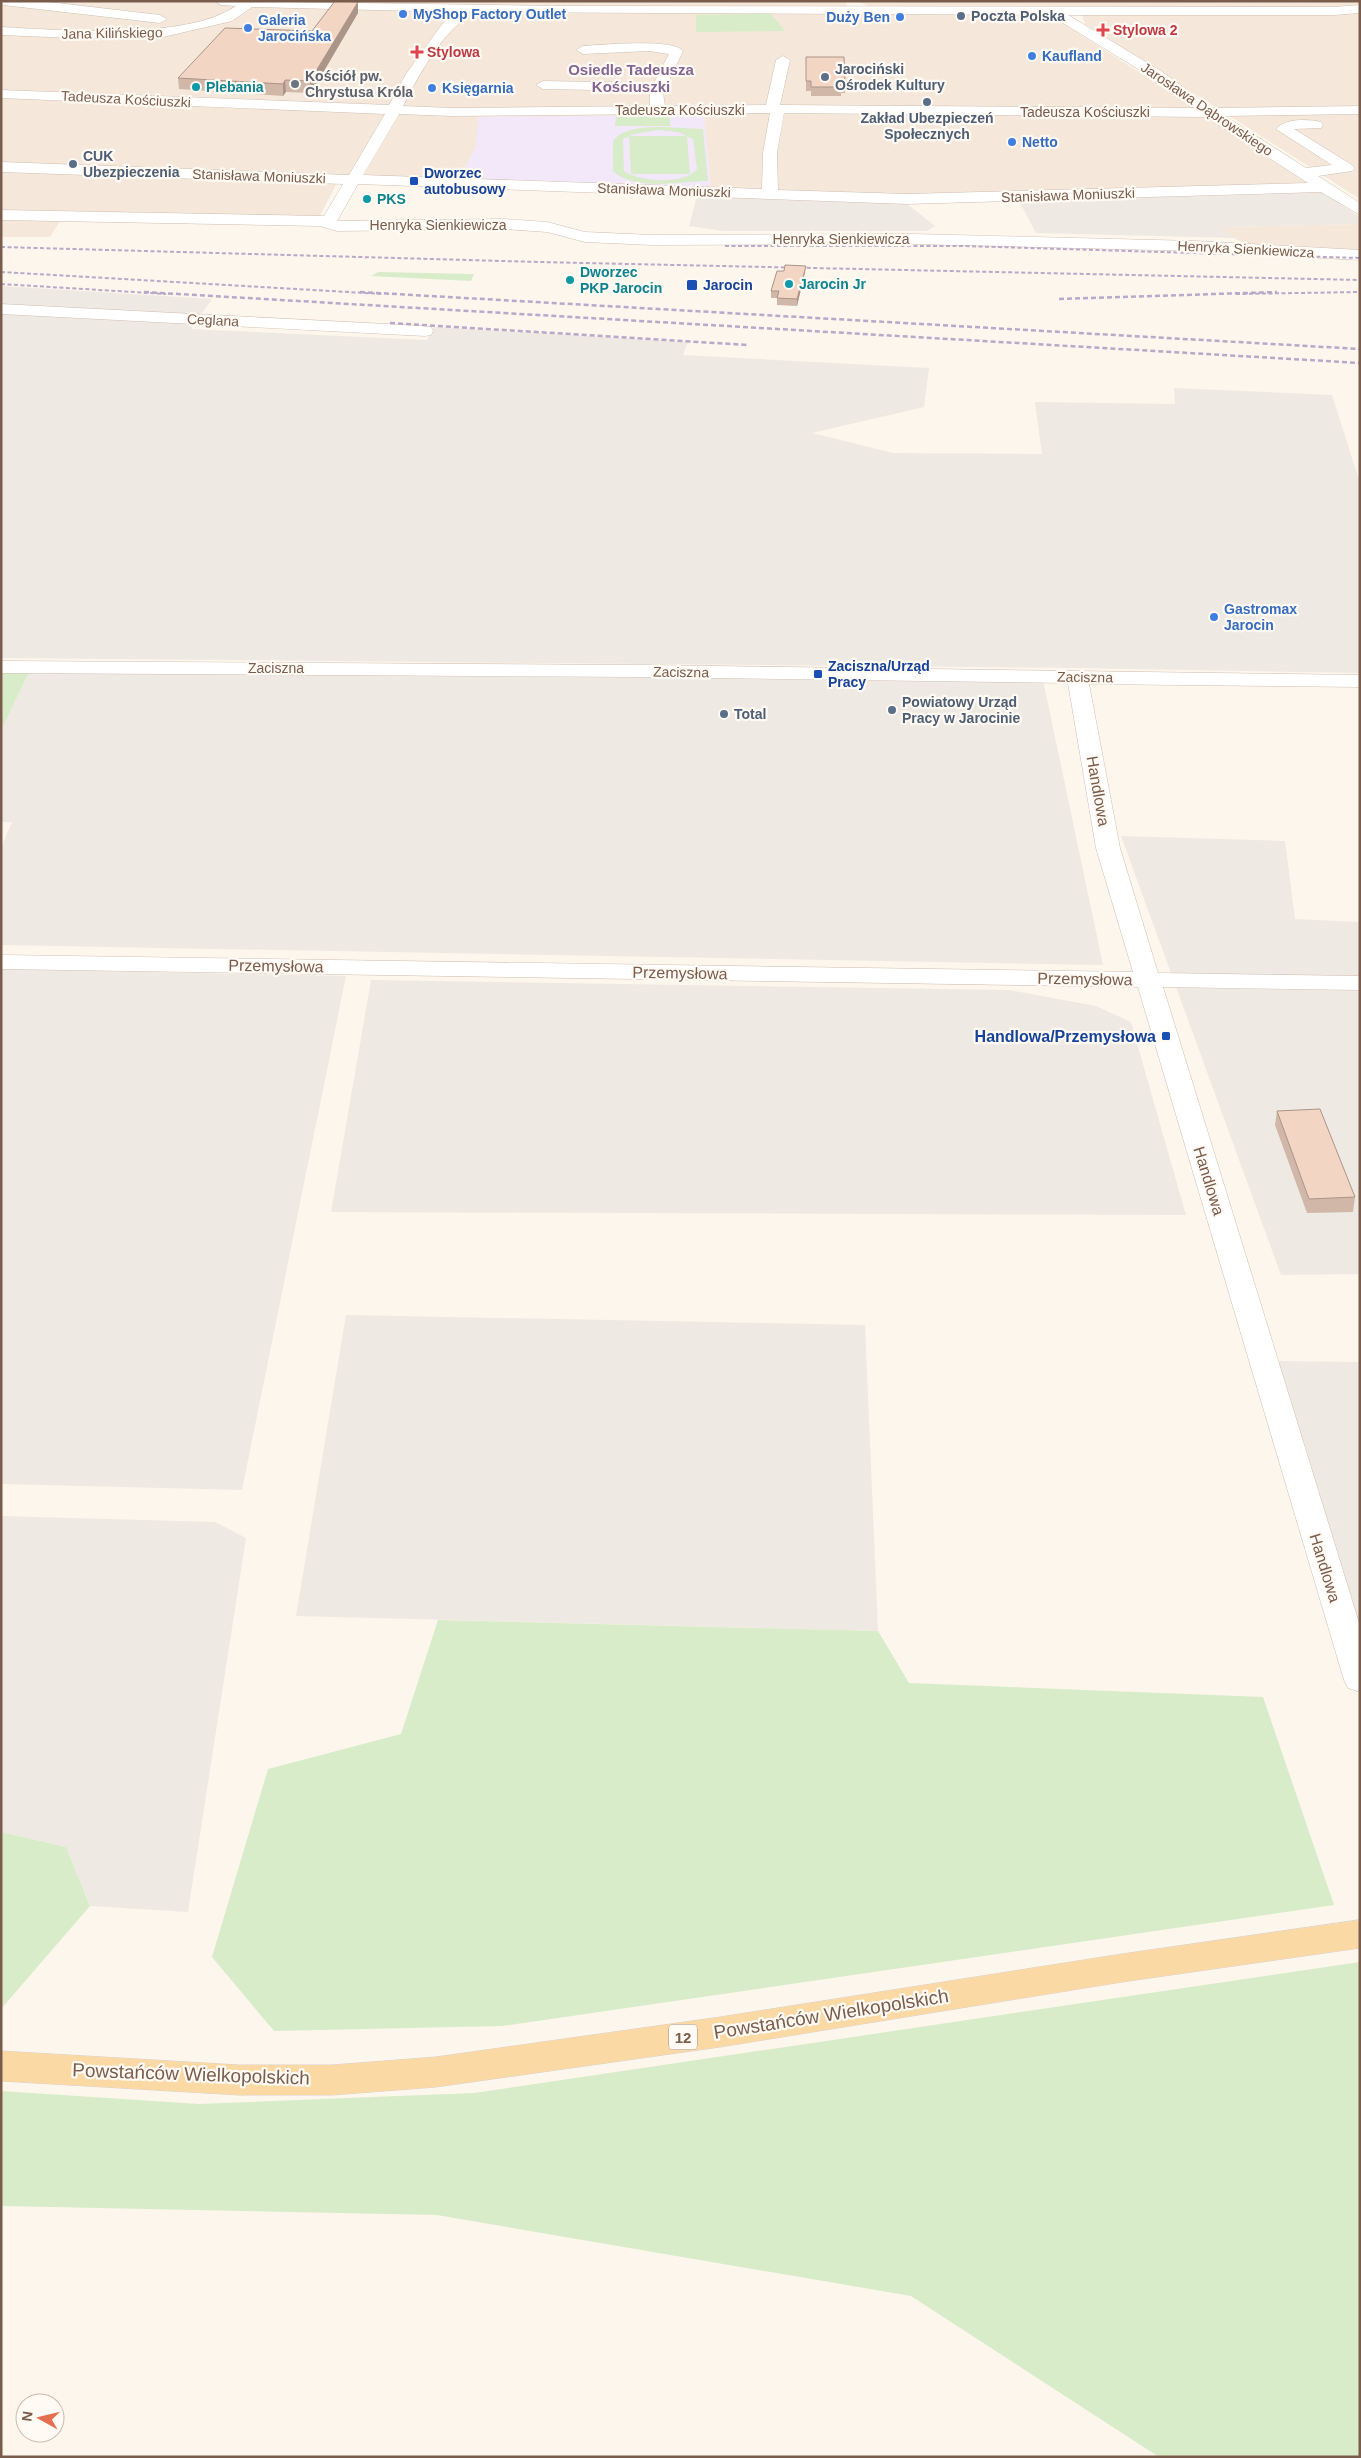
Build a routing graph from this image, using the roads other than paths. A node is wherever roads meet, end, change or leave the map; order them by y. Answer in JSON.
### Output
{"nodes":[{"id":1,"x":3,"y":1,"type":"edge"},
{"id":2,"x":221,"y":1,"type":"edge"},
{"id":3,"x":247,"y":3,"type":"edge"},
{"id":4,"x":301,"y":3,"type":"edge"},
{"id":5,"x":561,"y":6,"type":"edge"},
{"id":6,"x":854,"y":6,"type":"edge"},
{"id":7,"x":465,"y":9,"type":"junction"},
{"id":8,"x":1360,"y":9,"type":"edge"},
{"id":9,"x":1053,"y":11,"type":"junction"},
{"id":10,"x":205,"y":24,"type":"junction"},
{"id":11,"x":5,"y":34,"type":"edge"},
{"id":12,"x":583,"y":50,"type":"dead end"},
{"id":13,"x":783,"y":60,"type":"dead end"},
{"id":14,"x":543,"y":85,"type":"dead end"},
{"id":15,"x":608,"y":85,"type":"junction"},
{"id":16,"x":658,"y":87,"type":"junction"},
{"id":17,"x":1,"y":94,"type":"edge"},
{"id":18,"x":394,"y":110,"type":"junction"},
{"id":19,"x":658,"y":110,"type":"junction"},
{"id":20,"x":776,"y":110,"type":"junction"},
{"id":21,"x":1360,"y":110,"type":"edge"},
{"id":22,"x":604,"y":111,"type":"junction"},
{"id":23,"x":1208,"y":112,"type":"junction"},
{"id":24,"x":1360,"y":124,"type":"edge"},
{"id":25,"x":1360,"y":163,"type":"edge"},
{"id":26,"x":1341,"y":164,"type":"junction"},
{"id":27,"x":1,"y":167,"type":"edge"},
{"id":28,"x":1305,"y":173,"type":"junction"},
{"id":29,"x":354,"y":179,"type":"junction"},
{"id":30,"x":1326,"y":187,"type":"junction"},
{"id":31,"x":770,"y":194,"type":"junction"},
{"id":32,"x":1359,"y":209,"type":"edge"},
{"id":33,"x":1,"y":215,"type":"edge"},
{"id":34,"x":325,"y":222,"type":"junction"},
{"id":35,"x":1360,"y":255,"type":"edge"},
{"id":36,"x":1,"y":309,"type":"edge"},
{"id":37,"x":425,"y":331,"type":"dead end"},
{"id":38,"x":1,"y":667,"type":"edge"},
{"id":39,"x":1077,"y":677,"type":"junction"},
{"id":40,"x":1360,"y":681,"type":"edge"},
{"id":41,"x":1,"y":962,"type":"edge"},
{"id":42,"x":1149,"y":980,"type":"junction"},
{"id":43,"x":1360,"y":984,"type":"edge"},
{"id":44,"x":1360,"y":1680,"type":"edge"},
{"id":45,"x":1360,"y":1934,"type":"edge"},
{"id":46,"x":1,"y":2066,"type":"edge"}],
"edges":[{"from":1,"to":10,"type":"street"},
{"from":2,"to":3,"type":"street"},
{"from":3,"to":4,"type":"street"},
{"from":3,"to":10,"type":"street","name":"Jana Kilińskiego"},
{"from":4,"to":7,"type":"street"},
{"from":5,"to":6,"type":"street"},
{"from":5,"to":7,"type":"street"},
{"from":6,"to":9,"type":"street"},
{"from":7,"to":18,"type":"street"},
{"from":8,"to":9,"type":"street"},
{"from":9,"to":23,"type":"street","name":"Jarosława Dąbrowskiego"},
{"from":10,"to":11,"type":"street","name":"Jana Kilińskiego"},
{"from":12,"to":16,"type":"street"},
{"from":13,"to":20,"type":"street"},
{"from":14,"to":15,"type":"street"},
{"from":15,"to":16,"type":"street"},
{"from":15,"to":22,"type":"street"},
{"from":16,"to":19,"type":"street"},
{"from":17,"to":18,"type":"street","name":"Tadeusza Kościuszki"},
{"from":18,"to":22,"type":"street","name":"Tadeusza Kościuszki"},
{"from":18,"to":29,"type":"street"},
{"from":19,"to":20,"type":"street","name":"Tadeusza Kościuszki"},
{"from":19,"to":22,"type":"street","name":"Tadeusza Kościuszki"},
{"from":20,"to":23,"type":"street","name":"Tadeusza Kościuszki"},
{"from":20,"to":31,"type":"street"},
{"from":21,"to":23,"type":"street","name":"Tadeusza Kościuszki"},
{"from":23,"to":28,"type":"street","name":"Jarosława Dąbrowskiego"},
{"from":24,"to":26,"type":"street"},
{"from":25,"to":26,"type":"street"},
{"from":26,"to":28,"type":"street"},
{"from":27,"to":29,"type":"street","name":"Stanisława Moniuszki"},
{"from":28,"to":30,"type":"street","name":"Jarosława Dąbrowskiego"},
{"from":29,"to":31,"type":"street","name":"Stanisława Moniuszki"},
{"from":29,"to":34,"type":"street"},
{"from":30,"to":31,"type":"street","name":"Stanisława Moniuszki"},
{"from":30,"to":32,"type":"street","name":"Jarosława Dąbrowskiego"},
{"from":33,"to":34,"type":"street","name":"Henryka Sienkiewicza"},
{"from":34,"to":35,"type":"street","name":"Henryka Sienkiewicza"},
{"from":36,"to":37,"type":"street","name":"Ceglana"},
{"from":38,"to":39,"type":"street","name":"Zaciszna"},
{"from":39,"to":40,"type":"street","name":"Zaciszna"},
{"from":39,"to":42,"type":"street","name":"Handlowa"},
{"from":41,"to":42,"type":"street","name":"Przemysłowa"},
{"from":42,"to":43,"type":"street","name":"Przemysłowa"},
{"from":42,"to":44,"type":"street","name":"Handlowa"},
{"from":45,"to":46,"type":"main road","name":"Powstańców Wielkopolskich","number":"12"}]}
